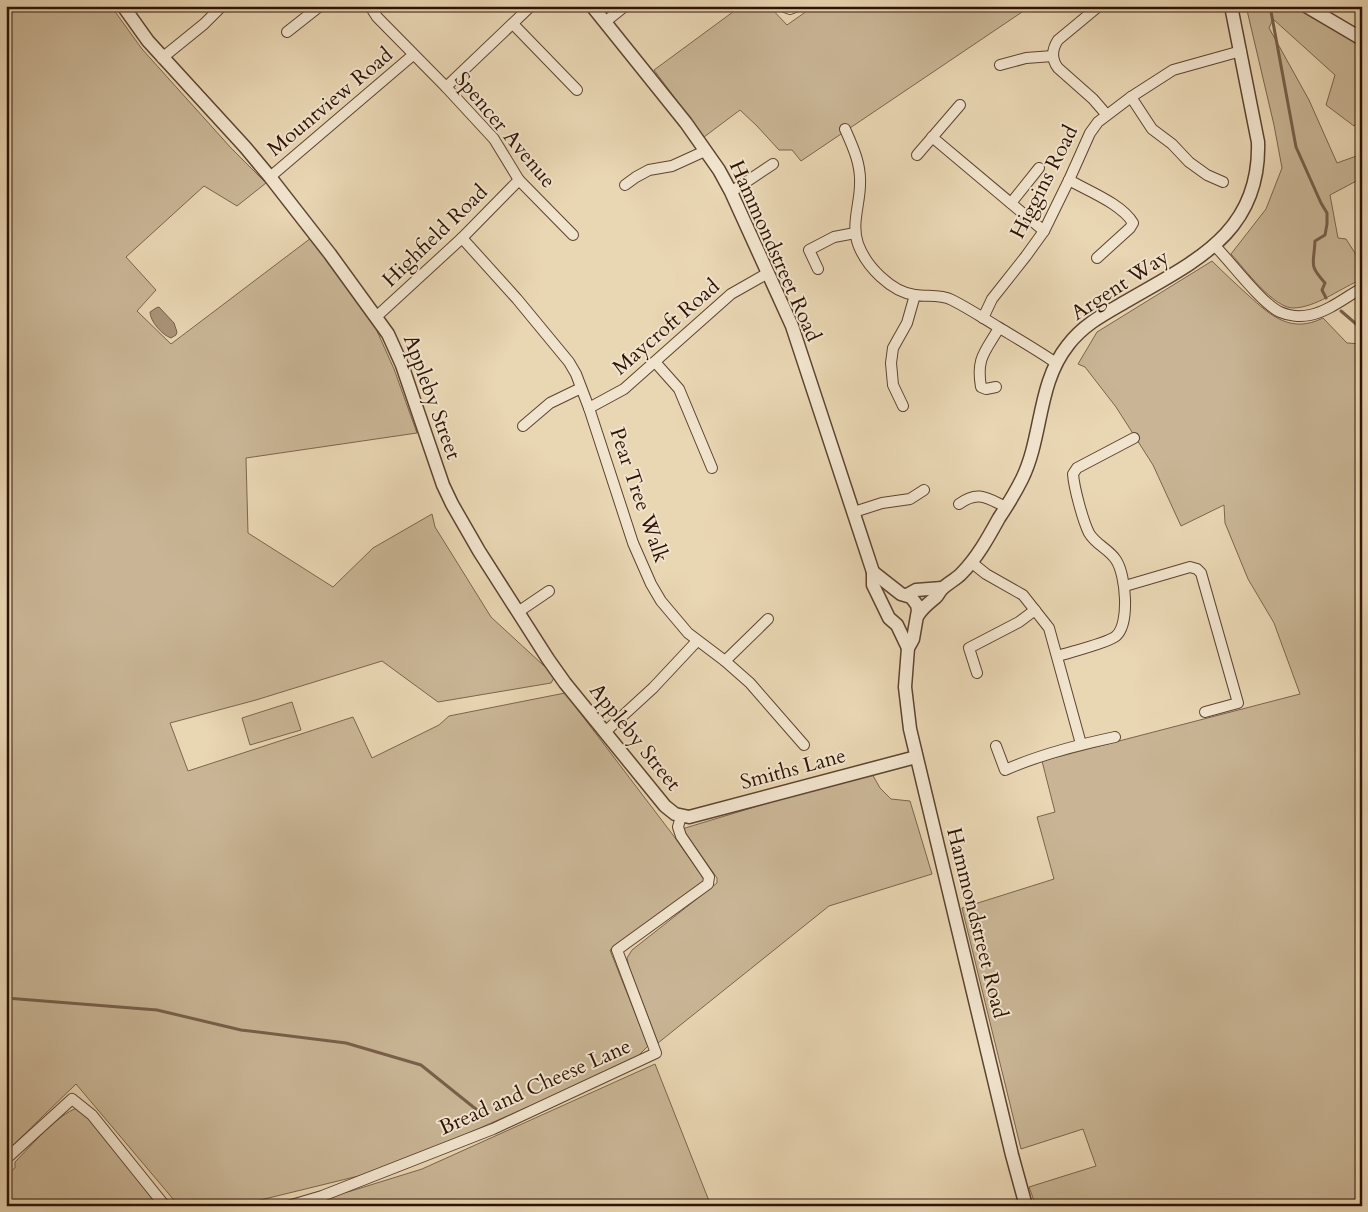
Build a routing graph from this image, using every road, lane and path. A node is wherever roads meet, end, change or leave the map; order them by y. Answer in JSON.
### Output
{"nodes":[{"id":1,"x":123,"y":6,"type":"edge"},
{"id":2,"x":222,"y":6,"type":"edge"},
{"id":3,"x":320,"y":6,"type":"edge"},
{"id":4,"x":370,"y":6,"type":"edge"},
{"id":5,"x":531,"y":6,"type":"edge"},
{"id":6,"x":592,"y":6,"type":"edge"},
{"id":7,"x":625,"y":6,"type":"edge"},
{"id":8,"x":1099,"y":6,"type":"edge"},
{"id":9,"x":1232,"y":6,"type":"edge"},
{"id":10,"x":1306,"y":6,"type":"edge"},
{"id":11,"x":605,"y":22,"type":"junction"},
{"id":12,"x":513,"y":24,"type":"junction"},
{"id":13,"x":287,"y":32,"type":"dead end"},
{"id":14,"x":1362,"y":39,"type":"edge"},
{"id":15,"x":1240,"y":51,"type":"junction"},
{"id":16,"x":413,"y":55,"type":"junction"},
{"id":17,"x":1053,"y":56,"type":"junction"},
{"id":18,"x":162,"y":58,"type":"junction"},
{"id":19,"x":1000,"y":65,"type":"dead end"},
{"id":20,"x":446,"y":87,"type":"junction"},
{"id":21,"x":577,"y":90,"type":"dead end"},
{"id":22,"x":1131,"y":97,"type":"junction"},
{"id":23,"x":960,"y":105,"type":"dead end"},
{"id":24,"x":1106,"y":114,"type":"junction"},
{"id":25,"x":845,"y":129,"type":"dead end"},
{"id":26,"x":932,"y":137,"type":"junction"},
{"id":27,"x":706,"y":151,"type":"junction"},
{"id":28,"x":917,"y":155,"type":"dead end"},
{"id":29,"x":773,"y":164,"type":"dead end"},
{"id":30,"x":1039,"y":168,"type":"dead end"},
{"id":31,"x":270,"y":177,"type":"junction"},
{"id":32,"x":519,"y":180,"type":"junction"},
{"id":33,"x":1069,"y":180,"type":"junction"},
{"id":34,"x":1223,"y":182,"type":"dead end"},
{"id":35,"x":625,"y":185,"type":"dead end"},
{"id":36,"x":731,"y":192,"type":"junction"},
{"id":37,"x":1011,"y":202,"type":"junction"},
{"id":38,"x":1044,"y":231,"type":"junction"},
{"id":39,"x":855,"y":233,"type":"junction"},
{"id":40,"x":573,"y":236,"type":"dead end"},
{"id":41,"x":462,"y":238,"type":"junction"},
{"id":42,"x":1215,"y":246,"type":"junction"},
{"id":43,"x":1097,"y":258,"type":"dead end"},
{"id":44,"x":818,"y":269,"type":"dead end"},
{"id":45,"x":768,"y":273,"type":"junction"},
{"id":46,"x":1362,"y":288,"type":"edge"},
{"id":47,"x":915,"y":295,"type":"junction"},
{"id":48,"x":376,"y":317,"type":"junction"},
{"id":49,"x":982,"y":318,"type":"junction"},
{"id":50,"x":999,"y":328,"type":"junction"},
{"id":51,"x":655,"y":362,"type":"junction"},
{"id":52,"x":1056,"y":363,"type":"junction"},
{"id":53,"x":996,"y":386,"type":"dead end"},
{"id":54,"x":581,"y":388,"type":"junction"},
{"id":55,"x":903,"y":406,"type":"dead end"},
{"id":56,"x":589,"y":408,"type":"junction"},
{"id":57,"x":523,"y":426,"type":"dead end"},
{"id":58,"x":1134,"y":438,"type":"dead end"},
{"id":59,"x":712,"y":468,"type":"dead end"},
{"id":60,"x":924,"y":490,"type":"dead end"},
{"id":61,"x":959,"y":504,"type":"dead end"},
{"id":62,"x":1006,"y":507,"type":"junction"},
{"id":63,"x":854,"y":512,"type":"junction"},
{"id":64,"x":971,"y":562,"type":"junction"},
{"id":65,"x":873,"y":572,"type":"junction"},
{"id":66,"x":1125,"y":586,"type":"junction"},
{"id":67,"x":942,"y":588,"type":"junction"},
{"id":68,"x":549,"y":591,"type":"dead end"},
{"id":69,"x":904,"y":595,"type":"junction"},
{"id":70,"x":1035,"y":610,"type":"junction"},
{"id":71,"x":518,"y":612,"type":"junction"},
{"id":72,"x":887,"y":613,"type":"junction"},
{"id":73,"x":916,"y":617,"type":"junction"},
{"id":74,"x":768,"y":619,"type":"dead end"},
{"id":75,"x":897,"y":625,"type":"junction"},
{"id":76,"x":697,"y":641,"type":"junction"},
{"id":77,"x":908,"y":648,"type":"junction"},
{"id":78,"x":1058,"y":656,"type":"junction"},
{"id":79,"x":725,"y":661,"type":"junction"},
{"id":80,"x":977,"y":673,"type":"dead end"},
{"id":81,"x":1205,"y":712,"type":"dead end"},
{"id":82,"x":605,"y":732,"type":"junction"},
{"id":83,"x":1115,"y":737,"type":"dead end"},
{"id":84,"x":1081,"y":744,"type":"junction"},
{"id":85,"x":804,"y":745,"type":"dead end"},
{"id":86,"x":996,"y":746,"type":"dead end"},
{"id":87,"x":916,"y":757,"type":"junction"},
{"id":88,"x":681,"y":816,"type":"junction"},
{"id":89,"x":6,"y":1159,"type":"edge"},
{"id":90,"x":165,"y":1206,"type":"edge"},
{"id":91,"x":288,"y":1206,"type":"edge"},
{"id":92,"x":1026,"y":1206,"type":"edge"}],
"edges":[{"from":1,"to":18,"type":"street","name":"Appleby Street"},
{"from":2,"to":18,"type":"street"},
{"from":3,"to":13,"type":"street"},
{"from":4,"to":16,"type":"street","name":"Spencer Avenue"},
{"from":5,"to":12,"type":"street"},
{"from":6,"to":11,"type":"street","name":"Hammondstreet Road"},
{"from":7,"to":11,"type":"street"},
{"from":8,"to":17,"type":"street"},
{"from":9,"to":15,"type":"street","name":"Argent Way"},
{"from":10,"to":14,"type":"street"},
{"from":11,"to":27,"type":"street","name":"Hammondstreet Road"},
{"from":12,"to":20,"type":"street"},
{"from":12,"to":21,"type":"street"},
{"from":15,"to":22,"type":"street","name":"Higgins Road"},
{"from":15,"to":42,"type":"street","name":"Argent Way"},
{"from":16,"to":20,"type":"street","name":"Spencer Avenue"},
{"from":16,"to":31,"type":"street","name":"Mountview Road"},
{"from":17,"to":19,"type":"street"},
{"from":17,"to":24,"type":"street"},
{"from":18,"to":31,"type":"street","name":"Appleby Street"},
{"from":20,"to":32,"type":"street","name":"Spencer Avenue"},
{"from":22,"to":24,"type":"street","name":"Higgins Road"},
{"from":22,"to":34,"type":"street"},
{"from":23,"to":26,"type":"street"},
{"from":24,"to":33,"type":"street","name":"Higgins Road"},
{"from":25,"to":39,"type":"street"},
{"from":26,"to":28,"type":"street"},
{"from":26,"to":37,"type":"street"},
{"from":27,"to":35,"type":"street"},
{"from":27,"to":36,"type":"street","name":"Hammondstreet Road"},
{"from":29,"to":36,"type":"street"},
{"from":30,"to":37,"type":"street"},
{"from":31,"to":48,"type":"street","name":"Appleby Street"},
{"from":32,"to":40,"type":"street","name":"Spencer Avenue"},
{"from":32,"to":41,"type":"street","name":"Highfield Road"},
{"from":33,"to":38,"type":"street","name":"Higgins Road"},
{"from":33,"to":43,"type":"street"},
{"from":36,"to":45,"type":"street","name":"Hammondstreet Road"},
{"from":37,"to":38,"type":"street"},
{"from":38,"to":49,"type":"street","name":"Higgins Road"},
{"from":39,"to":44,"type":"street"},
{"from":39,"to":47,"type":"street"},
{"from":41,"to":48,"type":"street","name":"Highfield Road"},
{"from":41,"to":54,"type":"street","name":"Pear Tree Walk"},
{"from":42,"to":46,"type":"street"},
{"from":42,"to":52,"type":"street","name":"Argent Way"},
{"from":45,"to":51,"type":"street","name":"Maycroft Road"},
{"from":45,"to":63,"type":"street","name":"Hammondstreet Road"},
{"from":47,"to":49,"type":"street"},
{"from":47,"to":55,"type":"street"},
{"from":48,"to":71,"type":"street","name":"Appleby Street"},
{"from":49,"to":50,"type":"street"},
{"from":50,"to":52,"type":"street"},
{"from":50,"to":53,"type":"street"},
{"from":51,"to":56,"type":"street","name":"Maycroft Road"},
{"from":51,"to":59,"type":"street"},
{"from":52,"to":62,"type":"street","name":"Argent Way"},
{"from":54,"to":56,"type":"street","name":"Pear Tree Walk"},
{"from":54,"to":57,"type":"street"},
{"from":56,"to":76,"type":"street","name":"Pear Tree Walk"},
{"from":58,"to":66,"type":"street"},
{"from":60,"to":63,"type":"street"},
{"from":61,"to":62,"type":"street"},
{"from":62,"to":64,"type":"street","name":"Argent Way"},
{"from":63,"to":65,"type":"street","name":"Hammondstreet Road"},
{"from":64,"to":67,"type":"street","name":"Argent Way"},
{"from":64,"to":70,"type":"street"},
{"from":65,"to":69,"type":"street"},
{"from":65,"to":72,"type":"street","name":"Hammondstreet Road"},
{"from":66,"to":78,"type":"street"},
{"from":66,"to":81,"type":"street"},
{"from":67,"to":69,"type":"street"},
{"from":67,"to":73,"type":"street","name":"Argent Way"},
{"from":68,"to":71,"type":"street"},
{"from":69,"to":72,"type":"street"},
{"from":69,"to":73,"type":"street"},
{"from":70,"to":78,"type":"street"},
{"from":70,"to":80,"type":"street"},
{"from":71,"to":82,"type":"street","name":"Appleby Street"},
{"from":72,"to":75,"type":"street","name":"Hammondstreet Road"},
{"from":73,"to":75,"type":"street"},
{"from":73,"to":77,"type":"street","name":"Hammondstreet Road"},
{"from":74,"to":79,"type":"street"},
{"from":75,"to":77,"type":"street","name":"Hammondstreet Road"},
{"from":76,"to":79,"type":"street","name":"Pear Tree Walk"},
{"from":76,"to":82,"type":"street"},
{"from":77,"to":87,"type":"street","name":"Hammondstreet Road"},
{"from":78,"to":84,"type":"street"},
{"from":79,"to":85,"type":"street","name":"Pear Tree Walk"},
{"from":82,"to":88,"type":"street","name":"Appleby Street"},
{"from":83,"to":84,"type":"street"},
{"from":84,"to":86,"type":"street"},
{"from":87,"to":88,"type":"street","name":"Smiths Lane"},
{"from":87,"to":92,"type":"street","name":"Hammondstreet Road"},
{"from":88,"to":91,"type":"street","name":"Bread and Cheese Lane"},
{"from":89,"to":90,"type":"street"}]}
